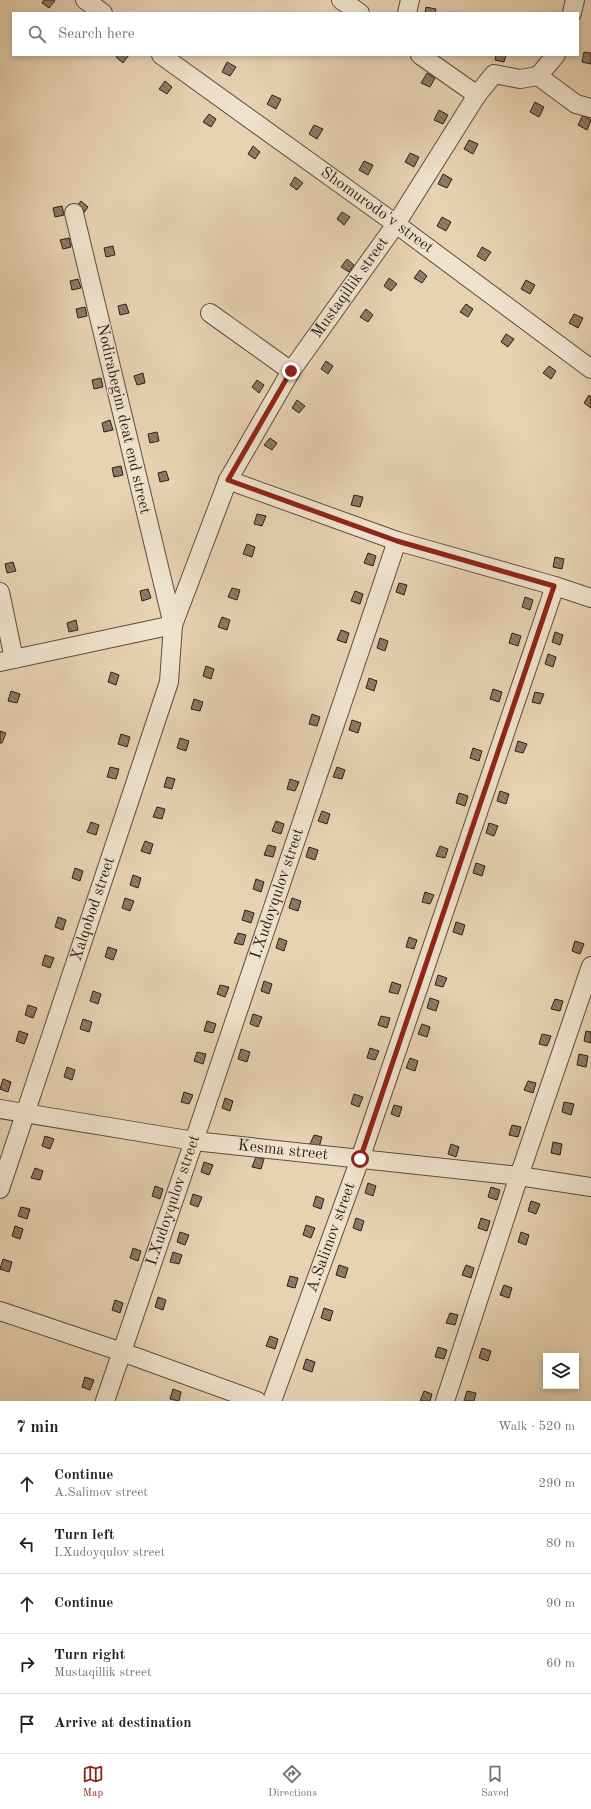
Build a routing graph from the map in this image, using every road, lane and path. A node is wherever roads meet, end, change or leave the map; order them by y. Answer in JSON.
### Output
{"nodes":[{"id":1,"x":85,"y":0,"type":"edge"},
{"id":2,"x":341,"y":0,"type":"edge"},
{"id":3,"x":410,"y":0,"type":"edge"},
{"id":4,"x":575,"y":0,"type":"edge"},
{"id":5,"x":102,"y":12,"type":"edge"},
{"id":6,"x":359,"y":12,"type":"edge"},
{"id":7,"x":407,"y":12,"type":"edge"},
{"id":8,"x":572,"y":12,"type":"edge"},
{"id":9,"x":162,"y":56,"type":"edge"},
{"id":10,"x":421,"y":56,"type":"edge"},
{"id":11,"x":555,"y":56,"type":"edge"},
{"id":12,"x":538,"y":76,"type":"junction"},
{"id":13,"x":477,"y":95,"type":"junction"},
{"id":14,"x":591,"y":108,"type":"edge"},
{"id":15,"x":74,"y":213,"type":"dead end"},
{"id":16,"x":396,"y":224,"type":"junction"},
{"id":17,"x":210,"y":313,"type":"dead end"},
{"id":18,"x":591,"y":369,"type":"edge"},
{"id":19,"x":291,"y":371,"type":"junction"},
{"id":20,"x":228,"y":480,"type":"junction"},
{"id":21,"x":397,"y":541,"type":"junction"},
{"id":22,"x":554,"y":586,"type":"junction"},
{"id":23,"x":0,"y":592,"type":"edge"},
{"id":24,"x":591,"y":598,"type":"edge"},
{"id":25,"x":172,"y":625,"type":"junction"},
{"id":26,"x":7,"y":660,"type":"edge"},
{"id":27,"x":591,"y":966,"type":"edge"},
{"id":28,"x":0,"y":1109,"type":"edge"},
{"id":29,"x":25,"y":1113,"type":"junction"},
{"id":30,"x":194,"y":1141,"type":"junction"},
{"id":31,"x":360,"y":1159,"type":"junction"},
{"id":32,"x":519,"y":1176,"type":"junction"},
{"id":33,"x":591,"y":1187,"type":"edge"},
{"id":34,"x":0,"y":1189,"type":"edge"},
{"id":35,"x":0,"y":1311,"type":"edge"},
{"id":36,"x":122,"y":1352,"type":"junction"},
{"id":37,"x":105,"y":1401,"type":"edge"},
{"id":38,"x":257,"y":1401,"type":"edge"},
{"id":39,"x":272,"y":1401,"type":"edge"},
{"id":40,"x":445,"y":1401,"type":"edge"}],
"edges":[{"from":1,"to":5,"type":"street"},
{"from":2,"to":6,"type":"street"},
{"from":3,"to":7,"type":"street"},
{"from":4,"to":8,"type":"street"},
{"from":9,"to":16,"type":"street","name":"Shomurodo'v street"},
{"from":10,"to":13,"type":"street"},
{"from":11,"to":12,"type":"street"},
{"from":12,"to":13,"type":"street","name":"Mustaqillik street"},
{"from":12,"to":14,"type":"street"},
{"from":13,"to":16,"type":"street","name":"Mustaqillik street"},
{"from":15,"to":25,"type":"street","name":"Nodirabegim deat end street"},
{"from":16,"to":18,"type":"street","name":"Shomurodo'v street"},
{"from":16,"to":19,"type":"street","name":"Mustaqillik street"},
{"from":17,"to":19,"type":"street"},
{"from":19,"to":20,"type":"street","name":"Mustaqillik street"},
{"from":20,"to":21,"type":"street"},
{"from":20,"to":25,"type":"street","name":"Mustaqillik street"},
{"from":21,"to":22,"type":"street"},
{"from":21,"to":30,"type":"street","name":"I.Хudoyqulov street"},
{"from":22,"to":24,"type":"street"},
{"from":22,"to":31,"type":"street","name":"A.Salimov street"},
{"from":23,"to":26,"type":"street"},
{"from":25,"to":26,"type":"street"},
{"from":25,"to":29,"type":"street","name":"Хalqobod street"},
{"from":27,"to":32,"type":"street"},
{"from":28,"to":29,"type":"street","name":"Kesma street"},
{"from":29,"to":30,"type":"street","name":"Kesma street"},
{"from":29,"to":34,"type":"street","name":"Хalqobod street"},
{"from":30,"to":31,"type":"street","name":"Kesma street"},
{"from":30,"to":36,"type":"street","name":"I.Хudoyqulov street"},
{"from":31,"to":32,"type":"street","name":"Kesma street"},
{"from":31,"to":39,"type":"street","name":"A.Salimov street"},
{"from":32,"to":33,"type":"street","name":"Kesma street"},
{"from":32,"to":40,"type":"street"},
{"from":35,"to":36,"type":"street"},
{"from":36,"to":37,"type":"street","name":"I.Хudoyqulov street"},
{"from":36,"to":38,"type":"street"}]}
